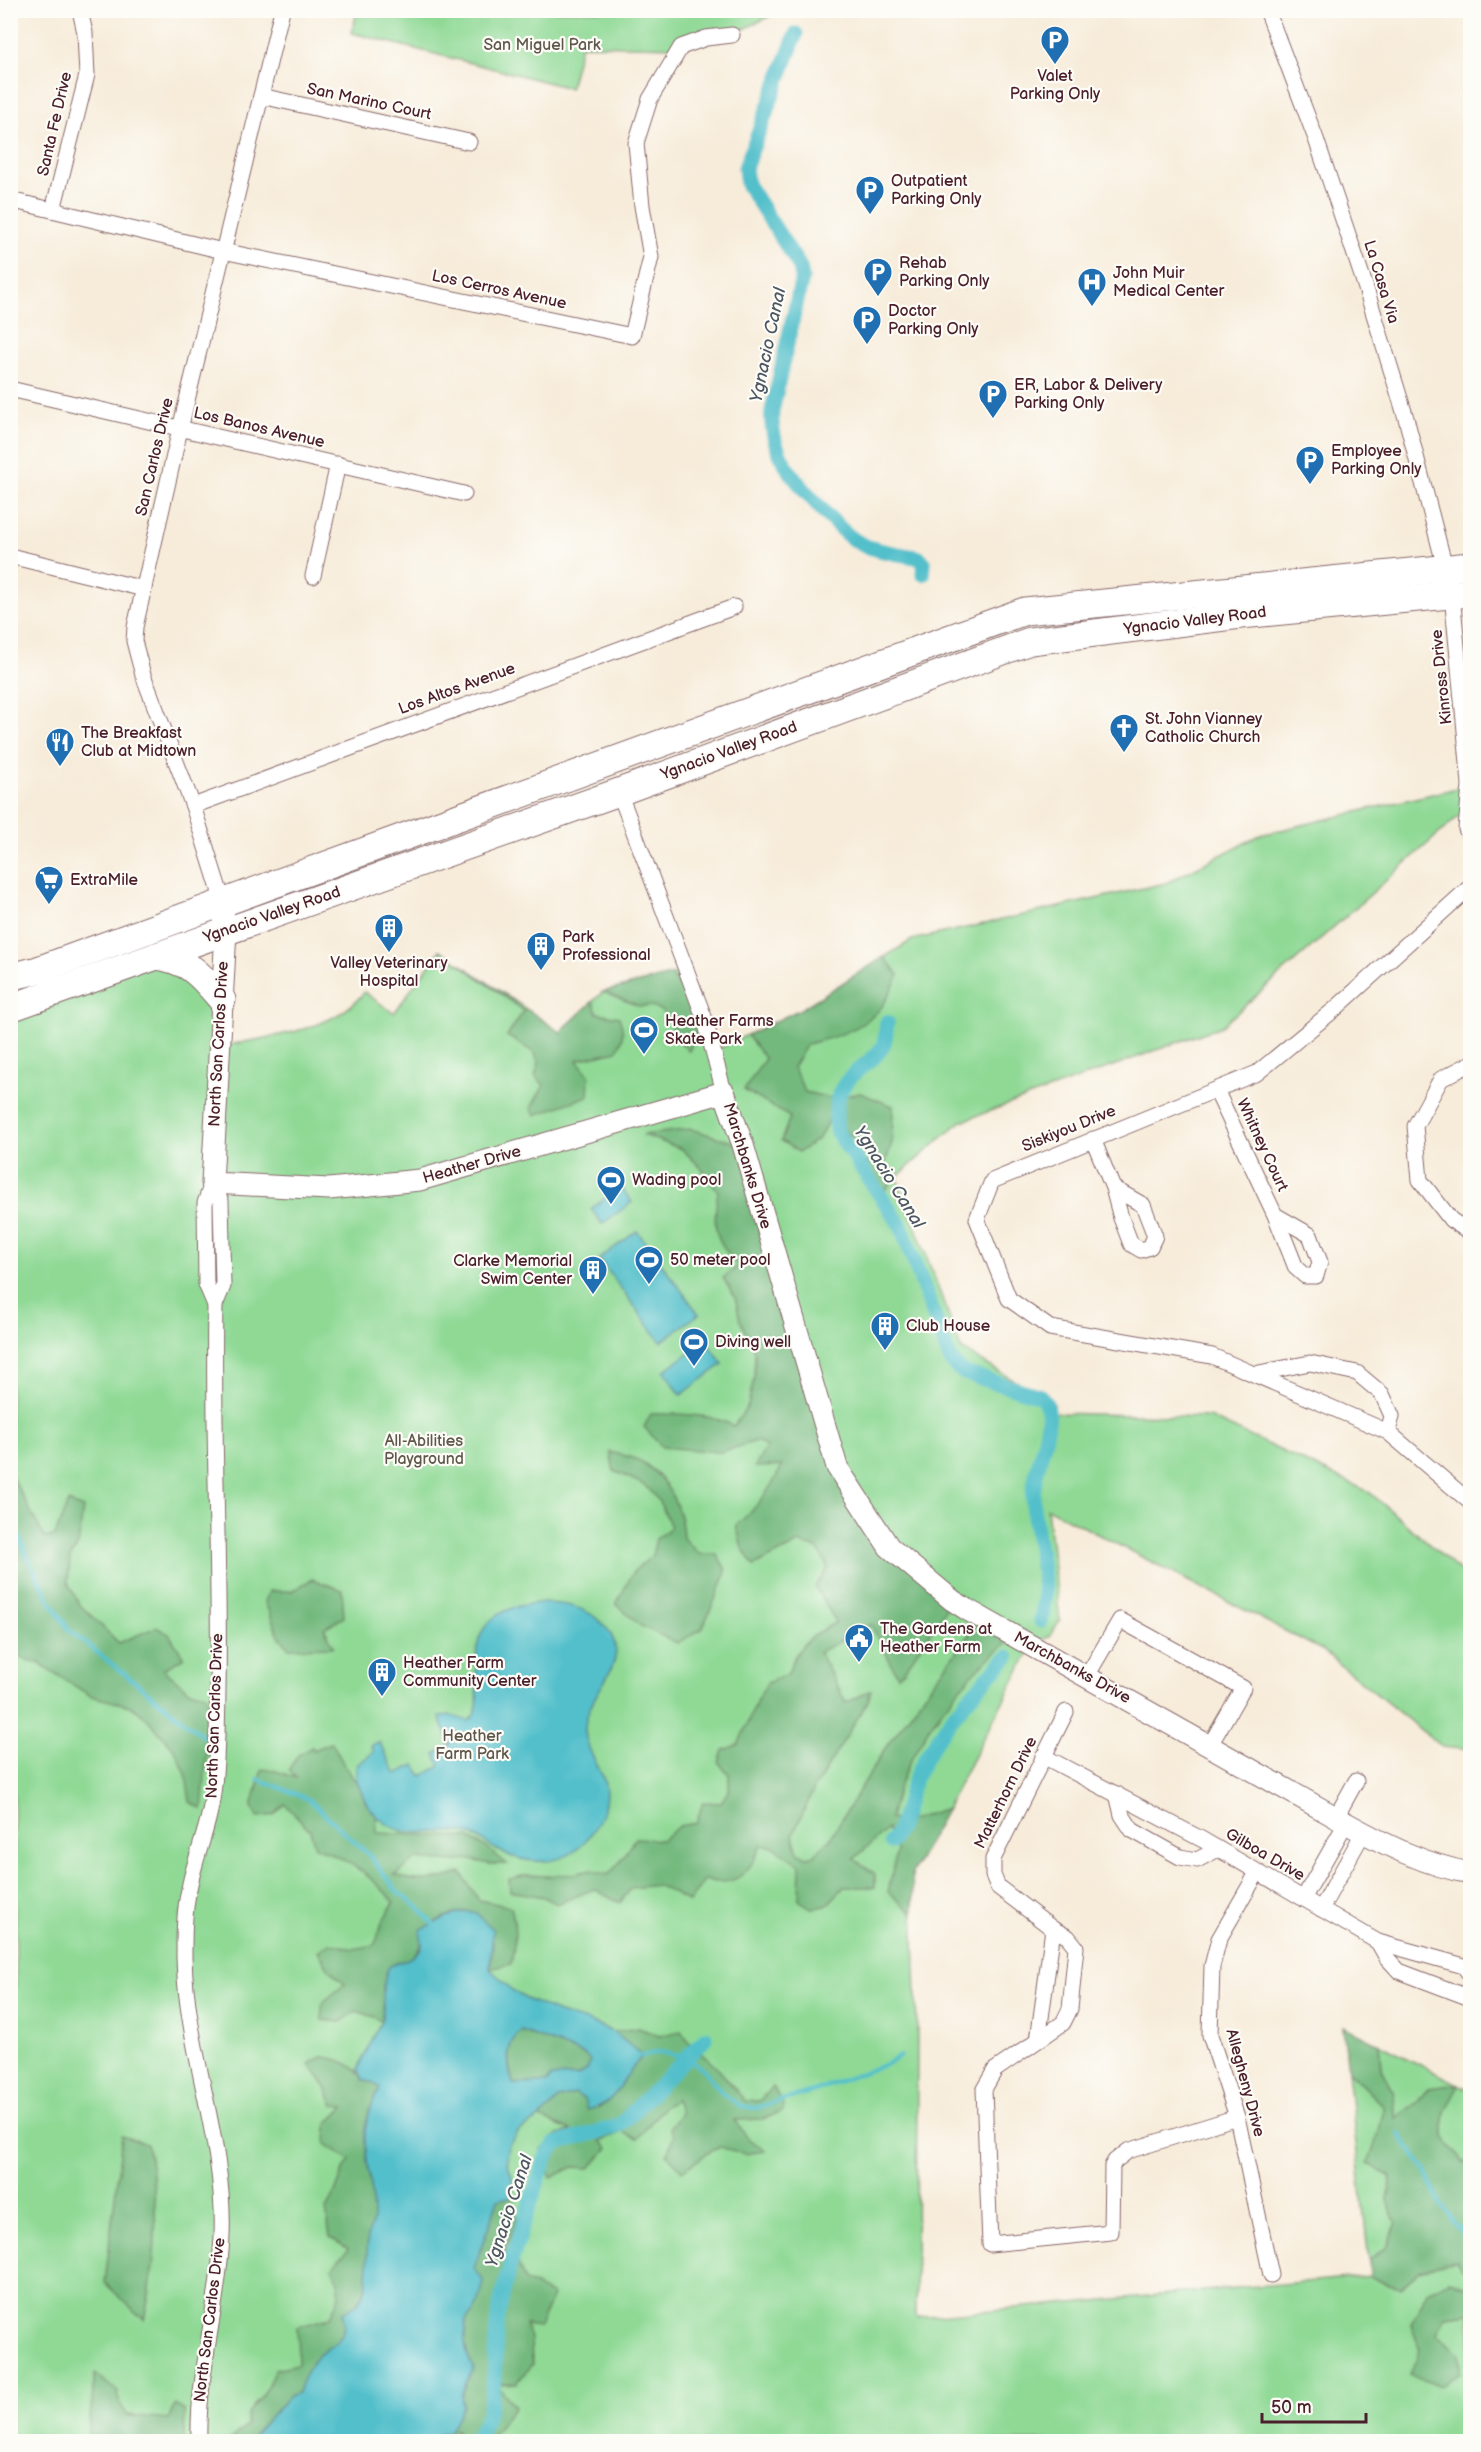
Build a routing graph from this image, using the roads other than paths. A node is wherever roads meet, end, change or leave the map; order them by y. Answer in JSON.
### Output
{"nodes":[{"id":1,"x":80,"y":10,"type":"edge"},
{"id":2,"x":282,"y":10,"type":"edge"},
{"id":3,"x":1267,"y":10,"type":"edge"},
{"id":4,"x":732,"y":35,"type":"dead end"},
{"id":5,"x":261,"y":96,"type":"junction"},
{"id":6,"x":469,"y":142,"type":"dead end"},
{"id":7,"x":10,"y":200,"type":"edge"},
{"id":8,"x":53,"y":210,"type":"junction"},
{"id":9,"x":223,"y":251,"type":"junction"},
{"id":10,"x":10,"y":389,"type":"edge"},
{"id":11,"x":180,"y":429,"type":"junction"},
{"id":12,"x":338,"y":464,"type":"junction"},
{"id":13,"x":464,"y":494,"type":"dead end"},
{"id":14,"x":10,"y":556,"type":"edge"},
{"id":15,"x":1458,"y":567,"type":"edge"},
{"id":16,"x":313,"y":576,"type":"dead end"},
{"id":17,"x":144,"y":589,"type":"junction"},
{"id":18,"x":1461,"y":593,"type":"edge"},
{"id":19,"x":734,"y":607,"type":"dead end"},
{"id":20,"x":1470,"y":785,"type":"edge"},
{"id":21,"x":619,"y":792,"type":"junction"},
{"id":22,"x":194,"y":806,"type":"junction"},
{"id":23,"x":1470,"y":837,"type":"edge"},
{"id":24,"x":1470,"y":887,"type":"edge"},
{"id":25,"x":224,"y":918,"type":"junction"},
{"id":26,"x":156,"y":956,"type":"junction"},
{"id":27,"x":10,"y":977,"type":"edge"},
{"id":28,"x":222,"y":1000,"type":"junction"},
{"id":29,"x":10,"y":1008,"type":"edge"},
{"id":30,"x":1470,"y":1064,"type":"edge"},
{"id":31,"x":1216,"y":1090,"type":"junction"},
{"id":32,"x":724,"y":1092,"type":"junction"},
{"id":33,"x":1093,"y":1139,"type":"junction"},
{"id":34,"x":212,"y":1183,"type":"junction"},
{"id":35,"x":1113,"y":1188,"type":"dead end"},
{"id":36,"x":1275,"y":1215,"type":"dead end"},
{"id":37,"x":1470,"y":1232,"type":"edge"},
{"id":38,"x":1254,"y":1374,"type":"junction"},
{"id":39,"x":1388,"y":1432,"type":"junction"},
{"id":40,"x":1470,"y":1502,"type":"edge"},
{"id":41,"x":1087,"y":1676,"type":"junction"},
{"id":42,"x":1066,"y":1712,"type":"dead end"},
{"id":43,"x":1210,"y":1745,"type":"junction"},
{"id":44,"x":1043,"y":1756,"type":"junction"},
{"id":45,"x":1356,"y":1781,"type":"dead end"},
{"id":46,"x":1117,"y":1794,"type":"junction"},
{"id":47,"x":1348,"y":1824,"type":"junction"},
{"id":48,"x":1218,"y":1849,"type":"junction"},
{"id":49,"x":1257,"y":1873,"type":"junction"},
{"id":50,"x":1470,"y":1873,"type":"edge"},
{"id":51,"x":1303,"y":1899,"type":"junction"},
{"id":52,"x":1321,"y":1909,"type":"junction"},
{"id":53,"x":1053,"y":1929,"type":"junction"},
{"id":54,"x":1378,"y":1942,"type":"junction"},
{"id":55,"x":1470,"y":1975,"type":"edge"},
{"id":56,"x":1470,"y":1998,"type":"edge"},
{"id":57,"x":1038,"y":2040,"type":"junction"},
{"id":58,"x":1238,"y":2121,"type":"junction"},
{"id":59,"x":1270,"y":2275,"type":"dead end"},
{"id":60,"x":199,"y":2442,"type":"edge"}],
"edges":[{"from":1,"to":8,"type":"street","name":"Santa Fe Drive"},
{"from":2,"to":5,"type":"street","name":"San Carlos Drive"},
{"from":3,"to":15,"type":"street","name":"La Casa Via"},
{"from":4,"to":9,"type":"street","name":"Los Cerros Avenue"},
{"from":5,"to":6,"type":"street","name":"San Marino Court"},
{"from":5,"to":9,"type":"street","name":"San Carlos Drive"},
{"from":7,"to":8,"type":"street","name":"Los Cerros Avenue"},
{"from":8,"to":9,"type":"street","name":"Los Cerros Avenue"},
{"from":9,"to":11,"type":"street","name":"San Carlos Drive"},
{"from":10,"to":11,"type":"street","name":"Los Banos Avenue"},
{"from":11,"to":12,"type":"street","name":"Los Banos Avenue"},
{"from":11,"to":17,"type":"street","name":"San Carlos Drive"},
{"from":12,"to":13,"type":"street","name":"Los Banos Avenue"},
{"from":12,"to":16,"type":"street"},
{"from":14,"to":17,"type":"street"},
{"from":15,"to":18,"type":"street","name":"Kinross Drive"},
{"from":15,"to":25,"type":"highway","name":"Ygnacio Valley Road"},
{"from":17,"to":22,"type":"street","name":"San Carlos Drive"},
{"from":18,"to":20,"type":"street","name":"Kinross Drive"},
{"from":18,"to":21,"type":"highway","name":"Ygnacio Valley Road"},
{"from":19,"to":22,"type":"street","name":"Los Altos Avenue"},
{"from":20,"to":23,"type":"street","name":"Kinross Drive"},
{"from":21,"to":25,"type":"highway","name":"Ygnacio Valley Road"},
{"from":21,"to":32,"type":"street","name":"Marchbanks Drive"},
{"from":22,"to":25,"type":"street","name":"San Carlos Drive"},
{"from":24,"to":31,"type":"street","name":"Siskiyou Drive"},
{"from":25,"to":26,"type":"highway","name":"Ygnacio Valley Road"},
{"from":25,"to":27,"type":"highway","name":"Ygnacio Valley Road"},
{"from":25,"to":28,"type":"street","name":"North San Carlos Drive"},
{"from":26,"to":28,"type":"highway"},
{"from":26,"to":29,"type":"highway","name":"Ygnacio Valley Road"},
{"from":28,"to":34,"type":"street","name":"North San Carlos Drive"},
{"from":30,"to":37,"type":"street"},
{"from":31,"to":33,"type":"street","name":"Siskiyou Drive"},
{"from":31,"to":36,"type":"street","name":"Whitney Court"},
{"from":32,"to":34,"type":"street","name":"Heather Drive"},
{"from":32,"to":41,"type":"street","name":"Marchbanks Drive"},
{"from":33,"to":35,"type":"street"},
{"from":33,"to":38,"type":"street","name":"Siskiyou Drive"},
{"from":34,"to":60,"type":"street","name":"North San Carlos Drive"},
{"from":38,"to":39,"type":"street","name":"Siskiyou Drive"},
{"from":38,"to":39,"type":"street"},
{"from":39,"to":40,"type":"street","name":"Siskiyou Drive"},
{"from":41,"to":43,"type":"street","name":"Marchbanks Drive"},
{"from":41,"to":43,"type":"street"},
{"from":42,"to":44,"type":"street","name":"Matterhorn Drive"},
{"from":43,"to":47,"type":"street","name":"Marchbanks Drive"},
{"from":44,"to":46,"type":"street","name":"Gilboa Drive"},
{"from":44,"to":53,"type":"street","name":"Matterhorn Drive"},
{"from":45,"to":47,"type":"street"},
{"from":46,"to":48,"type":"street","name":"Gilboa Drive"},
{"from":46,"to":48,"type":"street"},
{"from":47,"to":50,"type":"street","name":"Marchbanks Drive"},
{"from":47,"to":51,"type":"street"},
{"from":47,"to":52,"type":"street"},
{"from":48,"to":49,"type":"street","name":"Gilboa Drive"},
{"from":49,"to":51,"type":"street","name":"Gilboa Drive"},
{"from":49,"to":58,"type":"street","name":"Allegheny Drive"},
{"from":51,"to":52,"type":"street","name":"Gilboa Drive"},
{"from":52,"to":54,"type":"street","name":"Gilboa Drive"},
{"from":53,"to":57,"type":"street"},
{"from":53,"to":57,"type":"street","name":"Matterhorn Drive"},
{"from":54,"to":55,"type":"street","name":"Gilboa Drive"},
{"from":54,"to":56,"type":"street"},
{"from":57,"to":58,"type":"street","name":"Matterhorn Drive"},
{"from":58,"to":59,"type":"street","name":"Allegheny Drive"}]}
